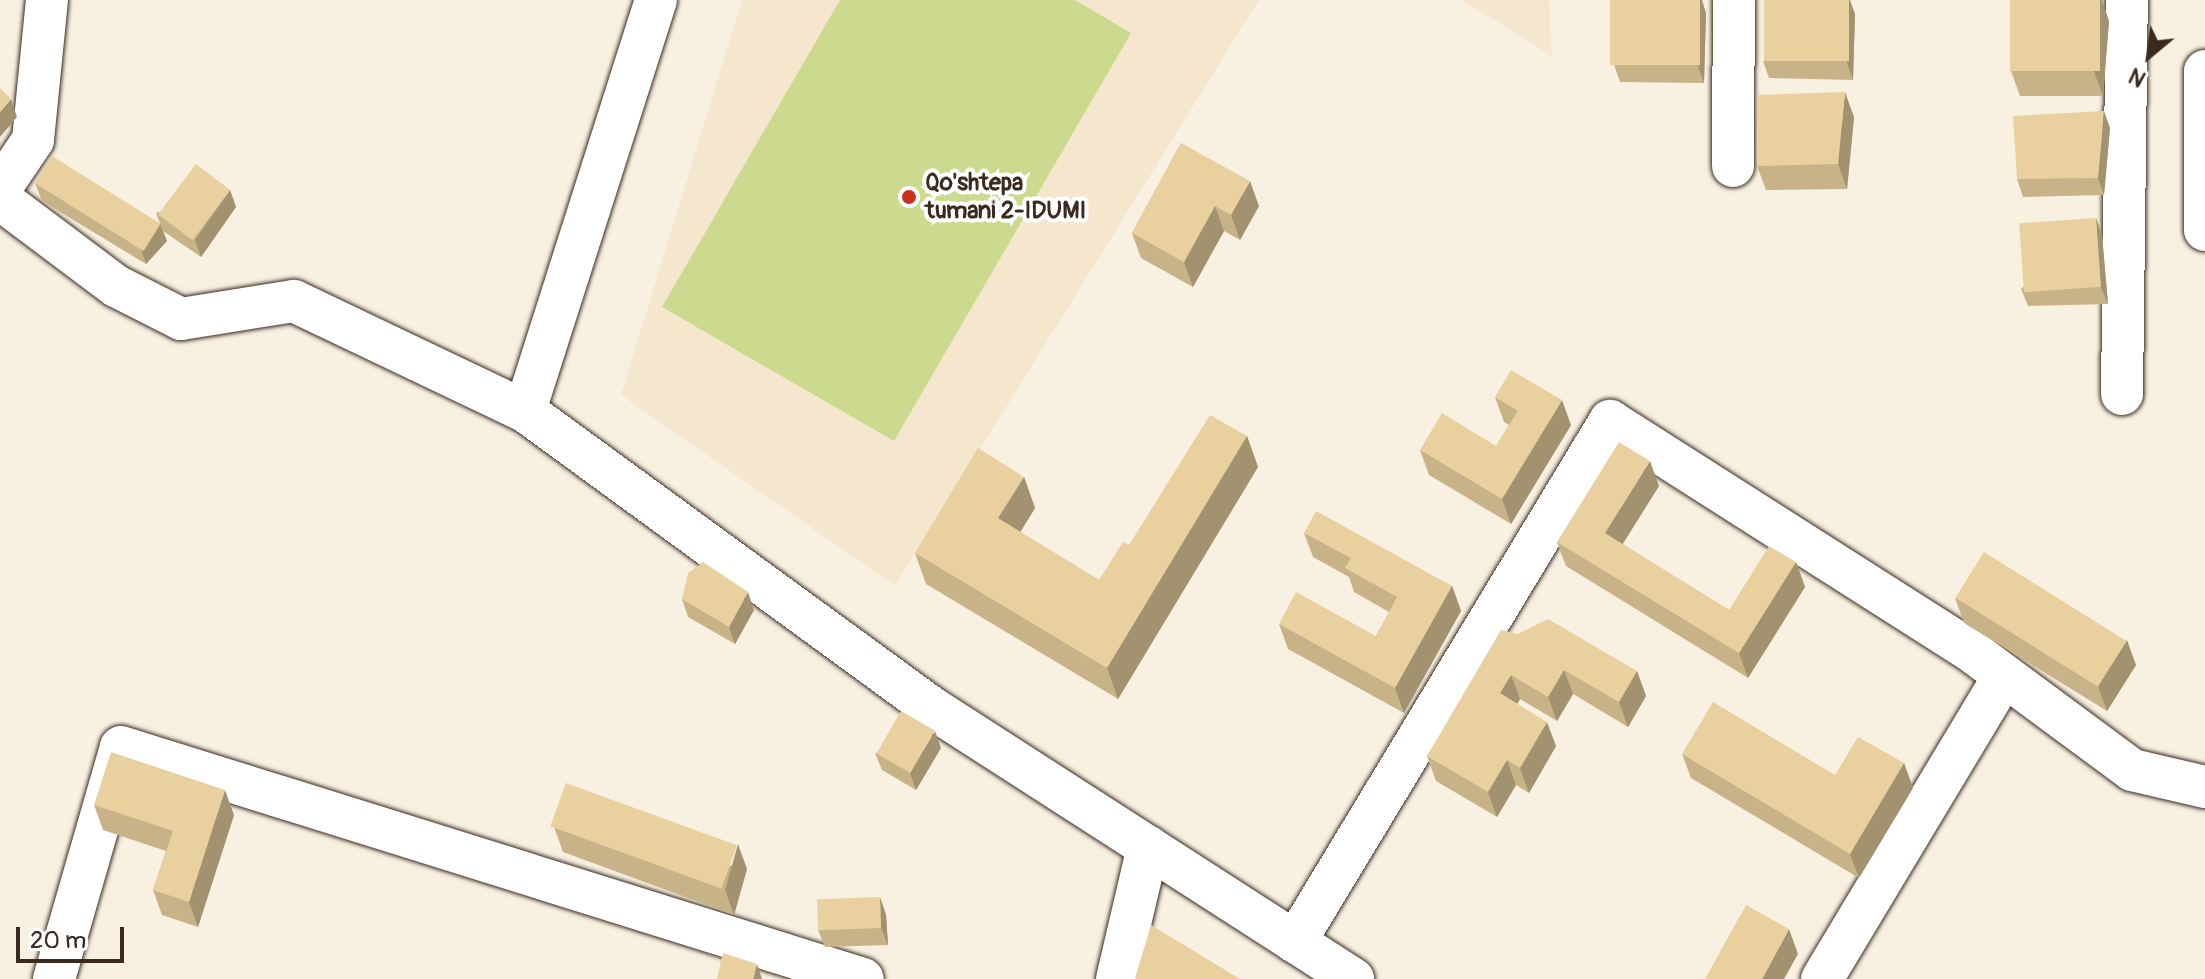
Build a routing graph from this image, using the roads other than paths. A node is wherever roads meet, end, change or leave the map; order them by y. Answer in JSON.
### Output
{"nodes":[{"id":1,"x":47,"y":0,"type":"edge"},
{"id":2,"x":656,"y":0,"type":"edge"},
{"id":3,"x":1734,"y":0,"type":"edge"},
{"id":4,"x":2127,"y":0,"type":"edge"},
{"id":5,"x":2205,"y":71,"type":"edge"},
{"id":6,"x":1733,"y":166,"type":"dead end"},
{"id":7,"x":0,"y":189,"type":"edge"},
{"id":8,"x":0,"y":199,"type":"edge"},
{"id":9,"x":2205,"y":230,"type":"edge"},
{"id":10,"x":2122,"y":394,"type":"dead end"},
{"id":11,"x":525,"y":411,"type":"junction"},
{"id":12,"x":2004,"y":676,"type":"junction"},
{"id":13,"x":2205,"y":787,"type":"edge"},
{"id":14,"x":1148,"y":847,"type":"junction"},
{"id":15,"x":1295,"y":942,"type":"junction"},
{"id":16,"x":54,"y":979,"type":"edge"},
{"id":17,"x":863,"y":979,"type":"edge"},
{"id":18,"x":1117,"y":979,"type":"edge"},
{"id":19,"x":1353,"y":979,"type":"edge"},
{"id":20,"x":1822,"y":979,"type":"edge"}],
"edges":[{"from":1,"to":7,"type":"street"},
{"from":2,"to":11,"type":"street"},
{"from":3,"to":6,"type":"street"},
{"from":4,"to":10,"type":"street"},
{"from":5,"to":9,"type":"street"},
{"from":8,"to":11,"type":"street"},
{"from":11,"to":14,"type":"street"},
{"from":12,"to":13,"type":"street"},
{"from":12,"to":15,"type":"street"},
{"from":12,"to":20,"type":"street"},
{"from":14,"to":15,"type":"street"},
{"from":14,"to":18,"type":"street"},
{"from":15,"to":19,"type":"street"},
{"from":16,"to":17,"type":"street"}]}
